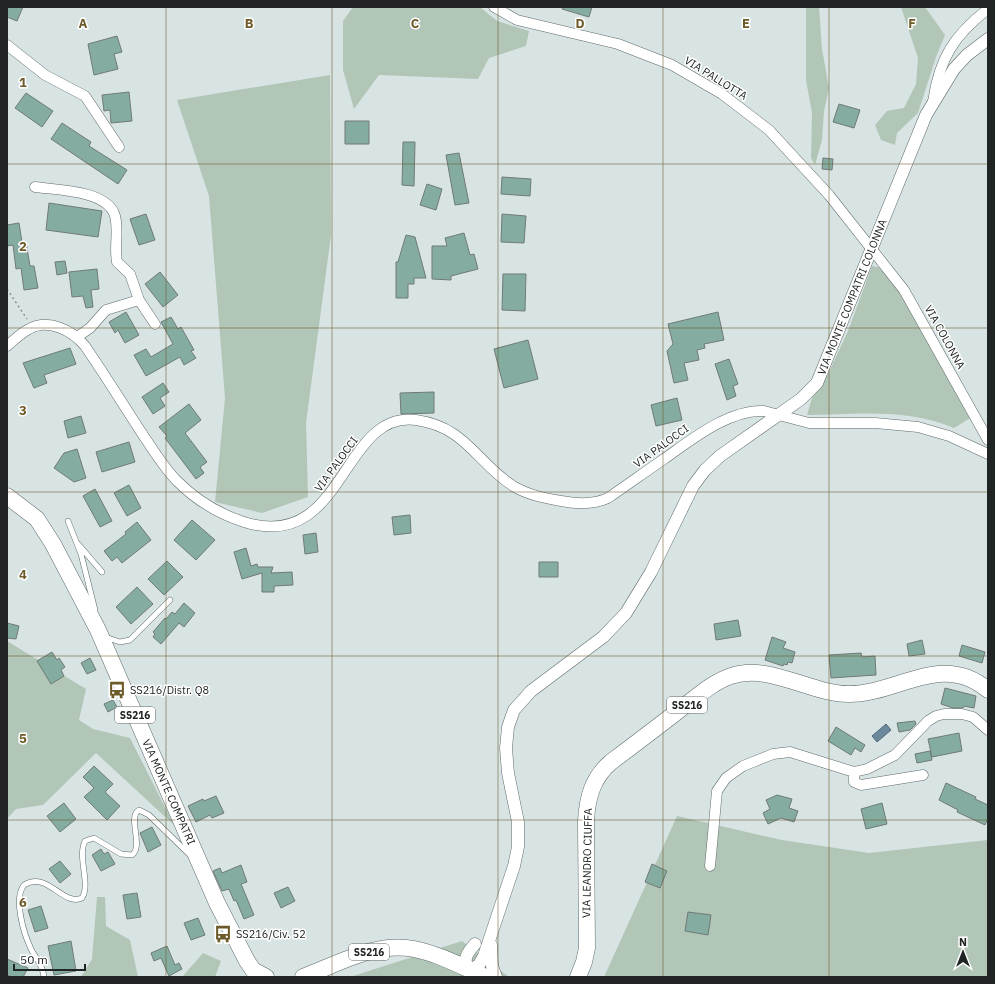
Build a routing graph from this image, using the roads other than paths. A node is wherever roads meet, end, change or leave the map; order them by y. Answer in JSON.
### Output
{"nodes":[{"id":1,"x":494,"y":7,"type":"edge"},
{"id":2,"x":988,"y":9,"type":"edge"},
{"id":3,"x":988,"y":40,"type":"edge"},
{"id":4,"x":7,"y":45,"type":"edge"},
{"id":5,"x":933,"y":103,"type":"junction"},
{"id":6,"x":119,"y":146,"type":"dead end"},
{"id":7,"x":35,"y":187,"type":"dead end"},
{"id":8,"x":872,"y":251,"type":"junction"},
{"id":9,"x":139,"y":300,"type":"junction"},
{"id":10,"x":155,"y":324,"type":"dead end"},
{"id":11,"x":77,"y":338,"type":"junction"},
{"id":12,"x":7,"y":346,"type":"edge"},
{"id":13,"x":779,"y":415,"type":"junction"},
{"id":14,"x":988,"y":440,"type":"edge"},
{"id":15,"x":988,"y":454,"type":"edge"},
{"id":16,"x":7,"y":496,"type":"edge"},
{"id":17,"x":68,"y":521,"type":"dead end"},
{"id":18,"x":76,"y":541,"type":"junction"},
{"id":19,"x":102,"y":572,"type":"dead end"},
{"id":20,"x":170,"y":600,"type":"dead end"},
{"id":21,"x":98,"y":631,"type":"junction"},
{"id":22,"x":988,"y":690,"type":"edge"},
{"id":23,"x":988,"y":730,"type":"edge"},
{"id":24,"x":854,"y":772,"type":"junction"},
{"id":25,"x":923,"y":775,"type":"dead end"},
{"id":26,"x":200,"y":865,"type":"junction"},
{"id":27,"x":710,"y":866,"type":"dead end"},
{"id":28,"x":499,"y":908,"type":"junction"},
{"id":29,"x":493,"y":932,"type":"junction"},
{"id":30,"x":475,"y":944,"type":"junction"},
{"id":31,"x":438,"y":957,"type":"junction"},
{"id":32,"x":469,"y":970,"type":"junction"},
{"id":33,"x":44,"y":977,"type":"edge"},
{"id":34,"x":266,"y":977,"type":"edge"},
{"id":35,"x":303,"y":977,"type":"edge"},
{"id":36,"x":486,"y":977,"type":"edge"},
{"id":37,"x":496,"y":977,"type":"edge"},
{"id":38,"x":578,"y":977,"type":"edge"}],
"edges":[{"from":1,"to":8,"type":"street","name":"VIA PALLOTTA"},
{"from":2,"to":5,"type":"street"},
{"from":3,"to":5,"type":"street","name":"VIA MONTE COMPATRI COLONNA"},
{"from":4,"to":6,"type":"street"},
{"from":5,"to":8,"type":"street","name":"VIA MONTE COMPATRI COLONNA"},
{"from":7,"to":9,"type":"street"},
{"from":8,"to":13,"type":"street","name":"VIA MONTE COMPATRI COLONNA"},
{"from":8,"to":14,"type":"street","name":"VIA COLONNA"},
{"from":9,"to":10,"type":"street"},
{"from":9,"to":11,"type":"street"},
{"from":11,"to":12,"type":"street","name":"VIA PALOCCI"},
{"from":11,"to":13,"type":"street","name":"VIA PALOCCI"},
{"from":13,"to":15,"type":"street","name":"VIA PALOCCI"},
{"from":13,"to":28,"type":"street","name":"VIA MONTE COMPATRI COLONNA"},
{"from":16,"to":21,"type":"main road","name":"VIA MONTE COMPATRI","number":"SS216"},
{"from":17,"to":18,"type":"lane"},
{"from":18,"to":19,"type":"lane"},
{"from":18,"to":21,"type":"lane"},
{"from":20,"to":21,"type":"lane"},
{"from":21,"to":26,"type":"main road","name":"VIA MONTE COMPATRI","number":"SS216"},
{"from":22,"to":38,"type":"main road","name":"VIA LEANDRO CIUFFA","number":"SS216"},
{"from":23,"to":24,"type":"street"},
{"from":24,"to":25,"type":"street"},
{"from":24,"to":27,"type":"street"},
{"from":26,"to":33,"type":"lane"},
{"from":26,"to":34,"type":"main road","name":"VIA MONTE COMPATRI","number":"SS216"},
{"from":28,"to":29,"type":"street","name":"VIA MONTE COMPATRI COLONNA"},
{"from":28,"to":30,"type":"street","name":"VIA MONTE COMPATRI COLONNA"},
{"from":29,"to":32,"type":"street","name":"VIA MONTE COMPATRI COLONNA"},
{"from":29,"to":37,"type":"street","name":"VIA MONTE COMPATRI COLONNA"},
{"from":30,"to":31,"type":"street","name":"VIA MONTE COMPATRI COLONNA"},
{"from":30,"to":32,"type":"street","name":"VIA MONTE COMPATRI COLONNA"},
{"from":31,"to":32,"type":"main road","number":"SS216"},
{"from":31,"to":35,"type":"main road","number":"SS216"},
{"from":32,"to":36,"type":"main road","number":"SS216"}]}
